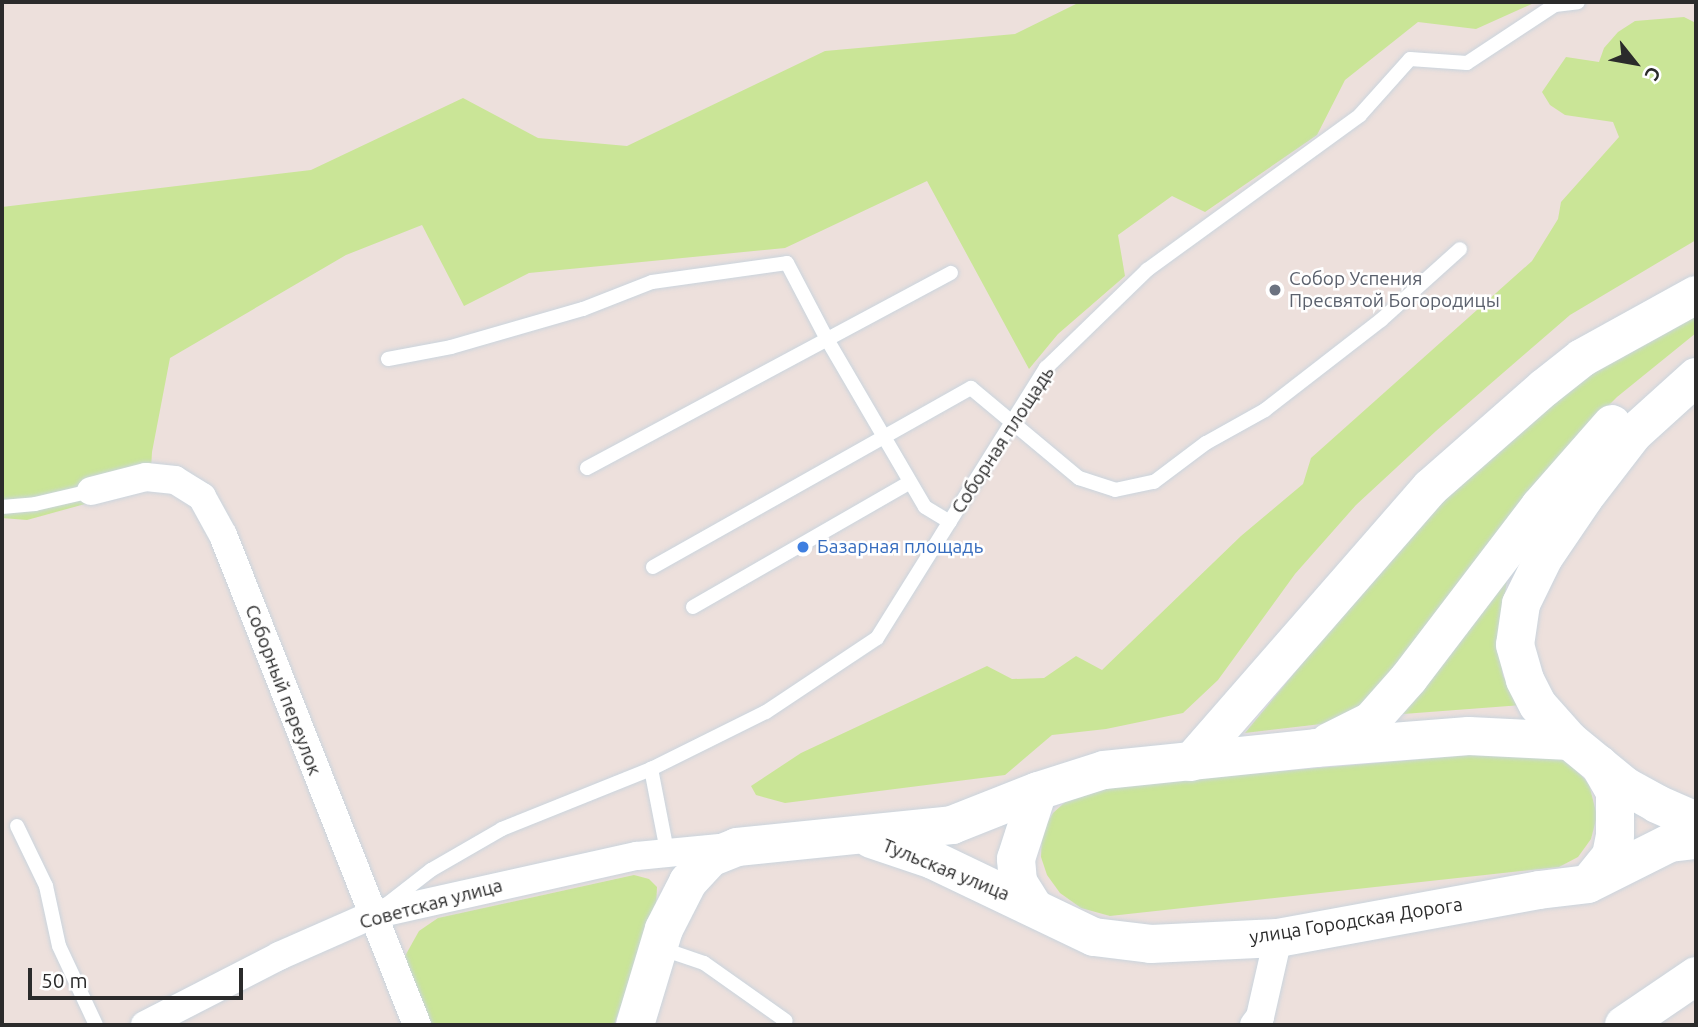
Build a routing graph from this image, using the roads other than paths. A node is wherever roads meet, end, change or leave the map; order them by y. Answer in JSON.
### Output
{"nodes":[{"id":1,"x":1578,"y":2,"type":"edge"},
{"id":2,"x":1460,"y":249,"type":"dead end"},
{"id":3,"x":951,"y":273,"type":"dead end"},
{"id":4,"x":1696,"y":295,"type":"edge"},
{"id":5,"x":828,"y":341,"type":"junction"},
{"id":6,"x":1696,"y":358,"type":"edge"},
{"id":7,"x":388,"y":359,"type":"dead end"},
{"id":8,"x":1696,"y":377,"type":"edge"},
{"id":9,"x":1012,"y":422,"type":"junction"},
{"id":10,"x":882,"y":436,"type":"junction"},
{"id":11,"x":587,"y":468,"type":"dead end"},
{"id":12,"x":910,"y":482,"type":"junction"},
{"id":13,"x":91,"y":491,"type":"joint"},
{"id":14,"x":2,"y":507,"type":"edge"},
{"id":15,"x":950,"y":522,"type":"junction"},
{"id":16,"x":653,"y":567,"type":"dead end"},
{"id":17,"x":693,"y":607,"type":"dead end"},
{"id":18,"x":1570,"y":741,"type":"junction"},
{"id":19,"x":1316,"y":748,"type":"junction"},
{"id":20,"x":1191,"y":762,"type":"junction"},
{"id":21,"x":651,"y":769,"type":"junction"},
{"id":22,"x":1605,"y":770,"type":"junction"},
{"id":23,"x":1038,"y":791,"type":"junction"},
{"id":24,"x":1696,"y":821,"type":"edge"},
{"id":25,"x":17,"y":826,"type":"dead end"},
{"id":26,"x":859,"y":835,"type":"junction"},
{"id":27,"x":1696,"y":840,"type":"edge"},
{"id":28,"x":737,"y":847,"type":"junction"},
{"id":29,"x":667,"y":851,"type":"junction"},
{"id":30,"x":1588,"y":884,"type":"junction"},
{"id":31,"x":1033,"y":906,"type":"junction"},
{"id":32,"x":372,"y":915,"type":"junction"},
{"id":33,"x":1278,"y":938,"type":"junction"},
{"id":34,"x":658,"y":947,"type":"junction"},
{"id":35,"x":1696,"y":976,"type":"edge"},
{"id":36,"x":786,"y":1021,"type":"dead end"},
{"id":37,"x":96,"y":1025,"type":"edge"},
{"id":38,"x":145,"y":1025,"type":"edge"},
{"id":39,"x":417,"y":1025,"type":"edge"},
{"id":40,"x":635,"y":1025,"type":"edge"},
{"id":41,"x":1254,"y":1025,"type":"edge"},
{"id":42,"x":1624,"y":1025,"type":"edge"}],
"edges":[{"from":1,"to":9,"type":"lane","name":"Соборная площадь"},
{"from":2,"to":9,"type":"lane"},
{"from":3,"to":5,"type":"lane"},
{"from":4,"to":20,"type":"main road"},
{"from":5,"to":7,"type":"lane"},
{"from":5,"to":10,"type":"lane"},
{"from":5,"to":11,"type":"lane"},
{"from":6,"to":19,"type":"main road"},
{"from":8,"to":18,"type":"main road"},
{"from":9,"to":10,"type":"lane"},
{"from":9,"to":15,"type":"lane","name":"Соборная площадь"},
{"from":10,"to":12,"type":"lane"},
{"from":10,"to":16,"type":"lane"},
{"from":12,"to":15,"type":"lane"},
{"from":12,"to":17,"type":"lane"},
{"from":13,"to":14,"type":"lane"},
{"from":13,"to":32,"type":"street","name":"Соборный переулок"},
{"from":15,"to":21,"type":"lane","name":"Соборная площадь"},
{"from":18,"to":19,"type":"main road"},
{"from":18,"to":22,"type":"main road"},
{"from":19,"to":20,"type":"main road"},
{"from":20,"to":23,"type":"main road"},
{"from":21,"to":29,"type":"lane"},
{"from":21,"to":32,"type":"lane","name":"Соборная площадь"},
{"from":22,"to":24,"type":"main road"},
{"from":22,"to":30,"type":"main road"},
{"from":23,"to":26,"type":"main road","name":"Тульская улица"},
{"from":23,"to":31,"type":"main road"},
{"from":25,"to":37,"type":"lane"},
{"from":26,"to":28,"type":"main road","name":"Тульская улица"},
{"from":26,"to":31,"type":"main road","name":"Тульская улица"},
{"from":27,"to":30,"type":"main road","name":"улица Городская Дорога"},
{"from":28,"to":29,"type":"street","name":"Советская улица"},
{"from":28,"to":34,"type":"main road","name":"Тульская улица"},
{"from":29,"to":32,"type":"street","name":"Советская улица"},
{"from":30,"to":33,"type":"main road","name":"улица Городская Дорога"},
{"from":31,"to":33,"type":"main road","name":"улица Городская Дорога"},
{"from":32,"to":38,"type":"street","name":"Советская улица"},
{"from":32,"to":39,"type":"street","name":"Соборный переулок"},
{"from":33,"to":41,"type":"street"},
{"from":34,"to":36,"type":"lane"},
{"from":34,"to":40,"type":"main road","name":"Тульская улица"},
{"from":35,"to":42,"type":"main road"}]}
